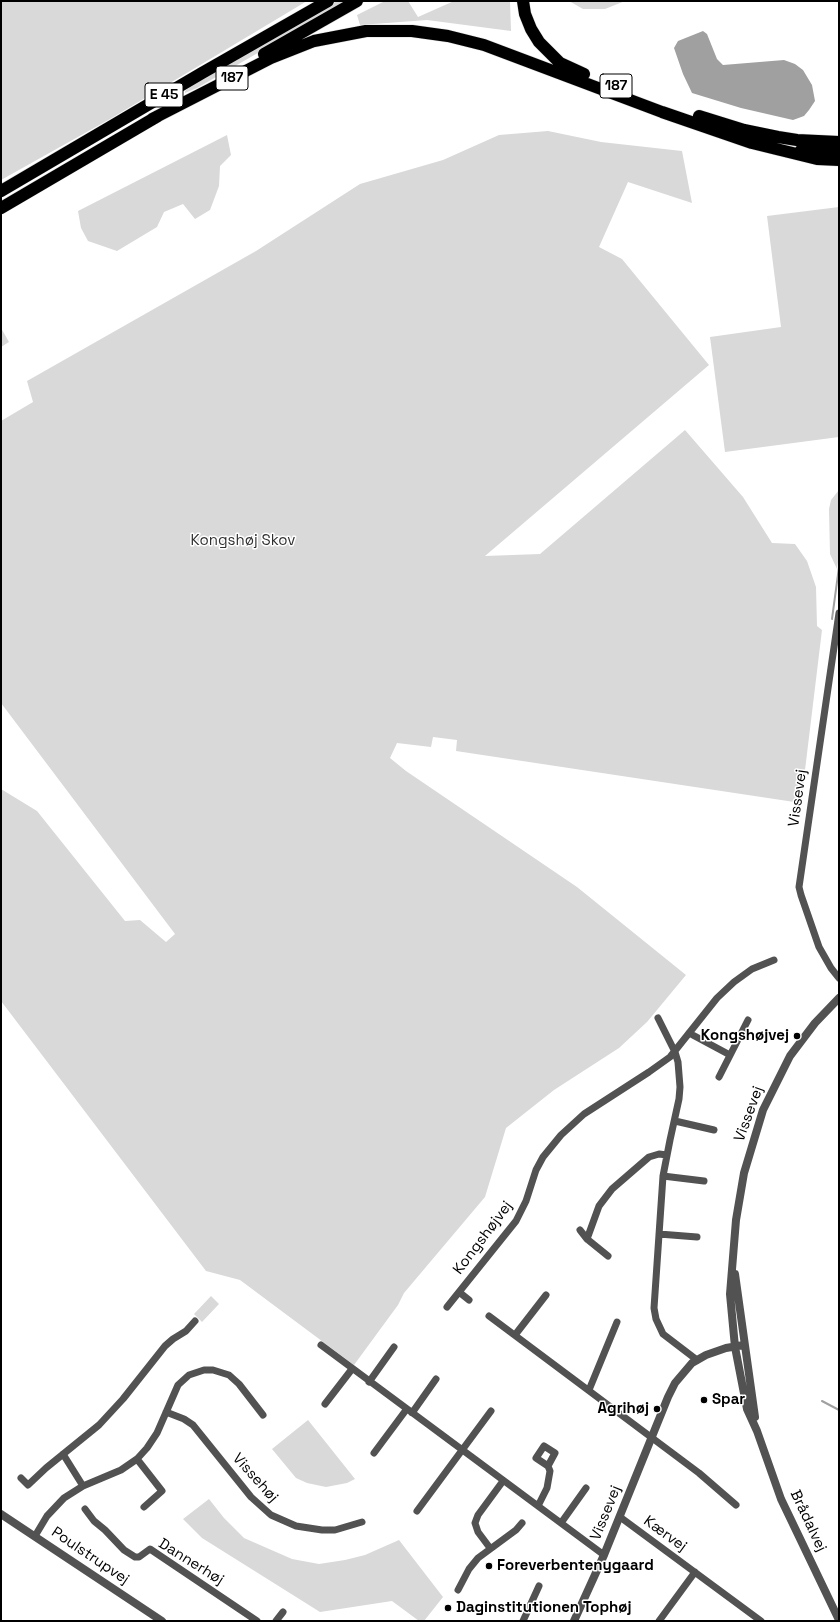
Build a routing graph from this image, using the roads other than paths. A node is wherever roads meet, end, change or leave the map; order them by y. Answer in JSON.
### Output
{"nodes":[{"id":1,"x":328,"y":1,"type":"edge"},
{"id":2,"x":357,"y":1,"type":"edge"},
{"id":3,"x":523,"y":1,"type":"edge"},
{"id":4,"x":152,"y":119,"type":"junction"},
{"id":5,"x":839,"y":142,"type":"edge"},
{"id":6,"x":772,"y":148,"type":"junction"},
{"id":7,"x":839,"y":151,"type":"edge"},
{"id":8,"x":839,"y":160,"type":"edge"},
{"id":9,"x":1,"y":191,"type":"edge"},
{"id":10,"x":1,"y":208,"type":"edge"},
{"id":11,"x":839,"y":613,"type":"edge"},
{"id":12,"x":774,"y":960,"type":"dead end"},
{"id":13,"x":839,"y":978,"type":"edge"},
{"id":14,"x":839,"y":998,"type":"edge"},
{"id":15,"x":658,"y":1018,"type":"dead end"},
{"id":16,"x":748,"y":1020,"type":"dead end"},
{"id":17,"x":689,"y":1033,"type":"junction"},
{"id":18,"x":675,"y":1052,"type":"junction"},
{"id":19,"x":730,"y":1055,"type":"junction"},
{"id":20,"x":719,"y":1077,"type":"dead end"},
{"id":21,"x":675,"y":1121,"type":"junction"},
{"id":22,"x":714,"y":1130,"type":"dead end"},
{"id":23,"x":667,"y":1155,"type":"junction"},
{"id":24,"x":663,"y":1176,"type":"junction"},
{"id":25,"x":704,"y":1180,"type":"dead end"},
{"id":26,"x":580,"y":1230,"type":"dead end"},
{"id":27,"x":659,"y":1234,"type":"junction"},
{"id":28,"x":697,"y":1237,"type":"dead end"},
{"id":29,"x":587,"y":1239,"type":"junction"},
{"id":30,"x":608,"y":1256,"type":"dead end"},
{"id":31,"x":733,"y":1259,"type":"junction"},
{"id":32,"x":459,"y":1292,"type":"junction"},
{"id":33,"x":546,"y":1295,"type":"dead end"},
{"id":34,"x":469,"y":1300,"type":"dead end"},
{"id":35,"x":447,"y":1307,"type":"dead end"},
{"id":36,"x":490,"y":1316,"type":"dead end"},
{"id":37,"x":195,"y":1321,"type":"dead end"},
{"id":38,"x":617,"y":1322,"type":"dead end"},
{"id":39,"x":515,"y":1335,"type":"junction"},
{"id":40,"x":321,"y":1345,"type":"dead end"},
{"id":41,"x":744,"y":1345,"type":"junction"},
{"id":42,"x":394,"y":1347,"type":"dead end"},
{"id":43,"x":735,"y":1347,"type":"junction"},
{"id":44,"x":697,"y":1360,"type":"junction"},
{"id":45,"x":352,"y":1369,"type":"junction"},
{"id":46,"x":436,"y":1379,"type":"dead end"},
{"id":47,"x":369,"y":1382,"type":"junction"},
{"id":48,"x":589,"y":1390,"type":"junction"},
{"id":49,"x":325,"y":1404,"type":"dead end"},
{"id":50,"x":491,"y":1411,"type":"dead end"},
{"id":51,"x":166,"y":1412,"type":"junction"},
{"id":52,"x":409,"y":1412,"type":"junction"},
{"id":53,"x":263,"y":1414,"type":"dead end"},
{"id":54,"x":757,"y":1431,"type":"junction"},
{"id":55,"x":652,"y":1437,"type":"junction"},
{"id":56,"x":462,"y":1450,"type":"junction"},
{"id":57,"x":374,"y":1453,"type":"dead end"},
{"id":58,"x":62,"y":1454,"type":"junction"},
{"id":59,"x":137,"y":1459,"type":"junction"},
{"id":60,"x":548,"y":1466,"type":"dead end"},
{"id":61,"x":21,"y":1478,"type":"dead end"},
{"id":62,"x":503,"y":1481,"type":"junction"},
{"id":63,"x":83,"y":1486,"type":"junction"},
{"id":64,"x":586,"y":1488,"type":"dead end"},
{"id":65,"x":736,"y":1505,"type":"dead end"},
{"id":66,"x":538,"y":1506,"type":"junction"},
{"id":67,"x":144,"y":1507,"type":"dead end"},
{"id":68,"x":85,"y":1510,"type":"dead end"},
{"id":69,"x":417,"y":1511,"type":"dead end"},
{"id":70,"x":1,"y":1514,"type":"edge"},
{"id":71,"x":620,"y":1517,"type":"junction"},
{"id":72,"x":362,"y":1522,"type":"dead end"},
{"id":73,"x":522,"y":1523,"type":"dead end"},
{"id":74,"x":560,"y":1523,"type":"junction"},
{"id":75,"x":35,"y":1536,"type":"junction"},
{"id":76,"x":490,"y":1548,"type":"junction"},
{"id":77,"x":604,"y":1556,"type":"junction"},
{"id":78,"x":695,"y":1572,"type":"junction"},
{"id":79,"x":539,"y":1586,"type":"dead end"},
{"id":80,"x":458,"y":1590,"type":"dead end"},
{"id":81,"x":283,"y":1612,"type":"dead end"},
{"id":82,"x":252,"y":1620,"type":"edge"},
{"id":83,"x":757,"y":1620,"type":"edge"},
{"id":84,"x":839,"y":1620,"type":"edge"},
{"id":85,"x":162,"y":1621,"type":"edge"},
{"id":86,"x":276,"y":1621,"type":"edge"},
{"id":87,"x":523,"y":1621,"type":"edge"},
{"id":88,"x":574,"y":1621,"type":"edge"},
{"id":89,"x":659,"y":1621,"type":"edge"}],
"edges":[{"from":1,"to":9,"type":"highway","number":"E 45"},
{"from":2,"to":4,"type":"highway","number":"E 45"},
{"from":3,"to":5,"type":"highway","number":"187"},
{"from":4,"to":6,"type":"highway","number":"187"},
{"from":4,"to":10,"type":"highway","number":"E 45"},
{"from":6,"to":7,"type":"highway","number":"187"},
{"from":6,"to":8,"type":"highway"},
{"from":11,"to":13,"type":"street","name":"Vissevej"},
{"from":12,"to":17,"type":"street","name":"Kongshøjvej"},
{"from":14,"to":31,"type":"street","name":"Vissevej"},
{"from":15,"to":18,"type":"street"},
{"from":16,"to":19,"type":"street"},
{"from":17,"to":18,"type":"street","name":"Kongshøjvej"},
{"from":17,"to":19,"type":"street"},
{"from":18,"to":21,"type":"street"},
{"from":18,"to":32,"type":"street","name":"Kongshøjvej"},
{"from":19,"to":20,"type":"street"},
{"from":21,"to":22,"type":"street"},
{"from":21,"to":23,"type":"street"},
{"from":23,"to":24,"type":"street"},
{"from":23,"to":29,"type":"street"},
{"from":24,"to":25,"type":"street"},
{"from":24,"to":27,"type":"street"},
{"from":26,"to":29,"type":"street"},
{"from":27,"to":28,"type":"street"},
{"from":27,"to":44,"type":"street"},
{"from":29,"to":30,"type":"street"},
{"from":31,"to":41,"type":"street","name":"Vissevej"},
{"from":31,"to":43,"type":"street","name":"Vissevej"},
{"from":32,"to":34,"type":"street","name":"Kongshøjvej"},
{"from":32,"to":35,"type":"street","name":"Kongshøjvej"},
{"from":33,"to":39,"type":"street"},
{"from":36,"to":39,"type":"street"},
{"from":37,"to":58,"type":"street"},
{"from":38,"to":48,"type":"street"},
{"from":39,"to":48,"type":"street"},
{"from":40,"to":45,"type":"street"},
{"from":41,"to":43,"type":"street","name":"Vissevej"},
{"from":41,"to":54,"type":"street","name":"Brådalvej"},
{"from":42,"to":47,"type":"street"},
{"from":43,"to":44,"type":"street","name":"Vissevej"},
{"from":43,"to":54,"type":"street","name":"Brådalvej"},
{"from":44,"to":55,"type":"street","name":"Vissevej"},
{"from":45,"to":47,"type":"street"},
{"from":45,"to":49,"type":"street"},
{"from":46,"to":52,"type":"street"},
{"from":47,"to":52,"type":"street"},
{"from":48,"to":55,"type":"street"},
{"from":50,"to":56,"type":"street"},
{"from":51,"to":53,"type":"street"},
{"from":51,"to":59,"type":"street"},
{"from":51,"to":72,"type":"street","name":"Vissehøj"},
{"from":52,"to":56,"type":"street"},
{"from":52,"to":57,"type":"street"},
{"from":54,"to":84,"type":"street","name":"Brådalvej"},
{"from":55,"to":65,"type":"street"},
{"from":55,"to":71,"type":"street","name":"Vissevej"},
{"from":56,"to":62,"type":"street"},
{"from":56,"to":69,"type":"street"},
{"from":58,"to":61,"type":"street"},
{"from":58,"to":63,"type":"street"},
{"from":59,"to":63,"type":"street"},
{"from":59,"to":67,"type":"street"},
{"from":60,"to":66,"type":"street"},
{"from":62,"to":66,"type":"street"},
{"from":62,"to":76,"type":"street"},
{"from":63,"to":75,"type":"street"},
{"from":64,"to":74,"type":"street"},
{"from":66,"to":74,"type":"street"},
{"from":68,"to":82,"type":"street","name":"Dannerhøj"},
{"from":70,"to":75,"type":"street","name":"Poulstrupvej"},
{"from":71,"to":77,"type":"street","name":"Vissevej"},
{"from":71,"to":78,"type":"street","name":"Kærvej"},
{"from":73,"to":76,"type":"street"},
{"from":74,"to":77,"type":"street"},
{"from":75,"to":85,"type":"street","name":"Poulstrupvej"},
{"from":76,"to":80,"type":"street"},
{"from":77,"to":88,"type":"street","name":"Vissevej"},
{"from":78,"to":83,"type":"street","name":"Kærvej"},
{"from":78,"to":89,"type":"street","name":"Kærvej"},
{"from":79,"to":87,"type":"street"},
{"from":81,"to":86,"type":"street"}]}
